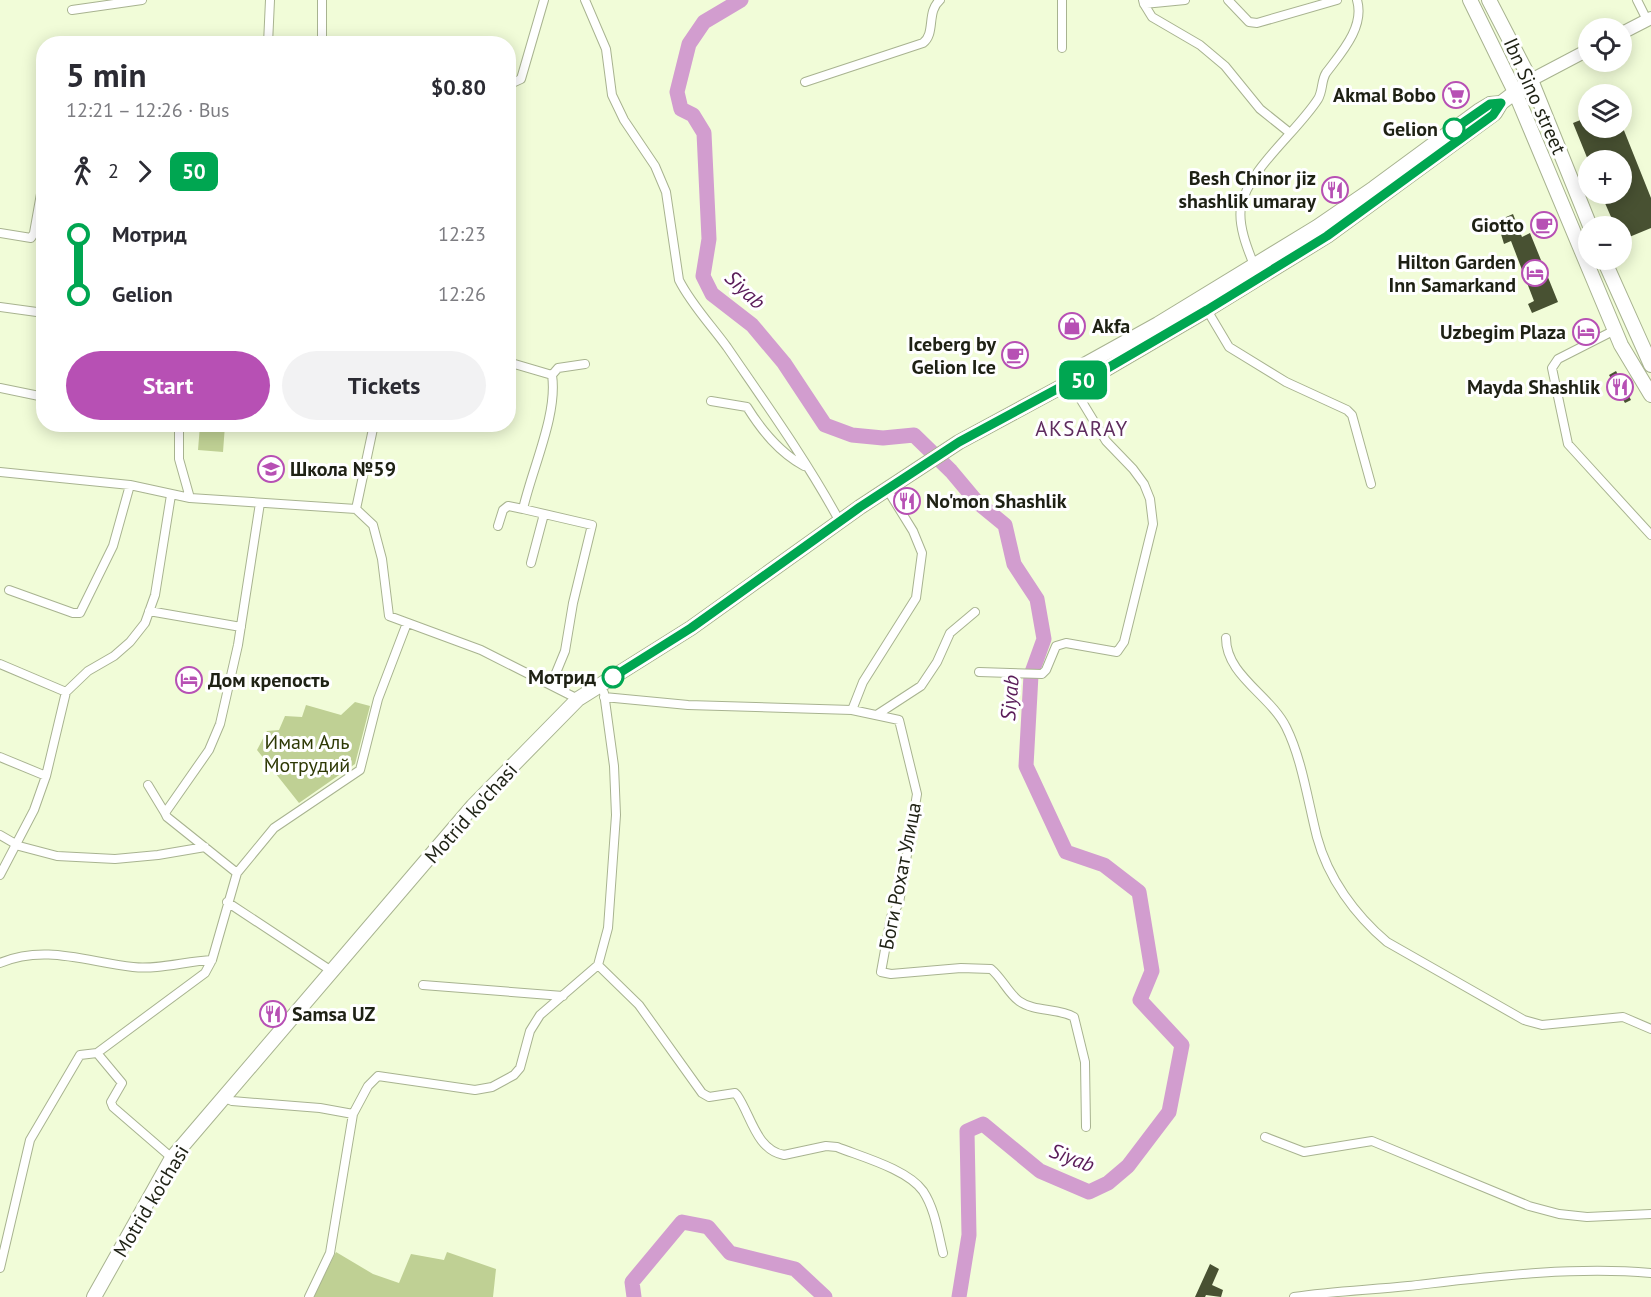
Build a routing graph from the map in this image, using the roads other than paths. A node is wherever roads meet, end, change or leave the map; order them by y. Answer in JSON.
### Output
{"nodes":[{"id":1,"x":141,"y":0,"type":"edge"},
{"id":2,"x":270,"y":0,"type":"edge"},
{"id":3,"x":322,"y":0,"type":"edge"},
{"id":4,"x":544,"y":0,"type":"edge"},
{"id":5,"x":585,"y":0,"type":"edge"},
{"id":6,"x":940,"y":0,"type":"edge"},
{"id":7,"x":1062,"y":0,"type":"edge"},
{"id":8,"x":1185,"y":0,"type":"edge"},
{"id":9,"x":1228,"y":0,"type":"edge"},
{"id":10,"x":1337,"y":0,"type":"edge"},
{"id":11,"x":1357,"y":0,"type":"edge"},
{"id":12,"x":1470,"y":0,"type":"edge"},
{"id":13,"x":1489,"y":0,"type":"edge"},
{"id":14,"x":1637,"y":0,"type":"edge"},
{"id":15,"x":1143,"y":2,"type":"edge"},
{"id":16,"x":72,"y":10,"type":"dead end"},
{"id":17,"x":1649,"y":19,"type":"edge"},
{"id":18,"x":1632,"y":28,"type":"edge"},
{"id":19,"x":268,"y":36,"type":"edge"},
{"id":20,"x":322,"y":36,"type":"edge"},
{"id":21,"x":1062,"y":48,"type":"dead end"},
{"id":22,"x":1578,"y":55,"type":"edge"},
{"id":23,"x":1531,"y":80,"type":"junction"},
{"id":24,"x":516,"y":82,"type":"edge"},
{"id":25,"x":806,"y":82,"type":"dead end"},
{"id":26,"x":1515,"y":92,"type":"junction"},
{"id":27,"x":1501,"y":103,"type":"junction"},
{"id":28,"x":1290,"y":133,"type":"junction"},
{"id":29,"x":1586,"y":216,"type":"edge"},
{"id":30,"x":36,"y":222,"type":"edge"},
{"id":31,"x":0,"y":233,"type":"edge"},
{"id":32,"x":1254,"y":265,"type":"junction"},
{"id":33,"x":1608,"y":270,"type":"edge"},
{"id":34,"x":0,"y":307,"type":"edge"},
{"id":35,"x":1207,"y":310,"type":"junction"},
{"id":36,"x":36,"y":312,"type":"edge"},
{"id":37,"x":1615,"y":330,"type":"junction"},
{"id":38,"x":516,"y":364,"type":"edge"},
{"id":39,"x":585,"y":364,"type":"dead end"},
{"id":40,"x":1651,"y":365,"type":"edge"},
{"id":41,"x":552,"y":375,"type":"junction"},
{"id":42,"x":1070,"y":382,"type":"junction"},
{"id":43,"x":0,"y":388,"type":"edge"},
{"id":44,"x":36,"y":395,"type":"edge"},
{"id":45,"x":1651,"y":395,"type":"edge"},
{"id":46,"x":711,"y":400,"type":"dead end"},
{"id":47,"x":179,"y":432,"type":"edge"},
{"id":48,"x":372,"y":432,"type":"edge"},
{"id":49,"x":807,"y":468,"type":"junction"},
{"id":50,"x":0,"y":472,"type":"edge"},
{"id":51,"x":1371,"y":484,"type":"dead end"},
{"id":52,"x":130,"y":485,"type":"junction"},
{"id":53,"x":886,"y":489,"type":"junction"},
{"id":54,"x":171,"y":495,"type":"junction"},
{"id":55,"x":190,"y":498,"type":"junction"},
{"id":56,"x":260,"y":503,"type":"junction"},
{"id":57,"x":356,"y":509,"type":"junction"},
{"id":58,"x":523,"y":509,"type":"junction"},
{"id":59,"x":544,"y":514,"type":"junction"},
{"id":60,"x":840,"y":522,"type":"junction"},
{"id":61,"x":498,"y":526,"type":"dead end"},
{"id":62,"x":1651,"y":535,"type":"edge"},
{"id":63,"x":531,"y":563,"type":"dead end"},
{"id":64,"x":9,"y":590,"type":"dead end"},
{"id":65,"x":149,"y":611,"type":"junction"},
{"id":66,"x":975,"y":612,"type":"dead end"},
{"id":67,"x":407,"y":622,"type":"junction"},
{"id":68,"x":241,"y":627,"type":"junction"},
{"id":69,"x":1226,"y":638,"type":"dead end"},
{"id":70,"x":0,"y":664,"type":"edge"},
{"id":71,"x":979,"y":672,"type":"dead end"},
{"id":72,"x":551,"y":685,"type":"junction"},
{"id":73,"x":603,"y":690,"type":"junction"},
{"id":74,"x":66,"y":692,"type":"junction"},
{"id":75,"x":578,"y":699,"type":"junction"},
{"id":76,"x":852,"y":710,"type":"junction"},
{"id":77,"x":878,"y":714,"type":"junction"},
{"id":78,"x":0,"y":757,"type":"edge"},
{"id":79,"x":46,"y":776,"type":"junction"},
{"id":80,"x":148,"y":785,"type":"dead end"},
{"id":81,"x":165,"y":813,"type":"junction"},
{"id":82,"x":0,"y":836,"type":"edge"},
{"id":83,"x":15,"y":843,"type":"junction"},
{"id":84,"x":205,"y":847,"type":"junction"},
{"id":85,"x":237,"y":873,"type":"junction"},
{"id":86,"x":0,"y":875,"type":"edge"},
{"id":87,"x":227,"y":902,"type":"junction"},
{"id":88,"x":212,"y":960,"type":"junction"},
{"id":89,"x":0,"y":963,"type":"edge"},
{"id":90,"x":598,"y":965,"type":"junction"},
{"id":91,"x":333,"y":972,"type":"junction"},
{"id":92,"x":423,"y":985,"type":"dead end"},
{"id":93,"x":563,"y":996,"type":"junction"},
{"id":94,"x":1651,"y":1029,"type":"edge"},
{"id":95,"x":97,"y":1053,"type":"junction"},
{"id":96,"x":223,"y":1097,"type":"junction"},
{"id":97,"x":353,"y":1114,"type":"junction"},
{"id":98,"x":1086,"y":1128,"type":"dead end"},
{"id":99,"x":1265,"y":1137,"type":"dead end"},
{"id":100,"x":172,"y":1158,"type":"junction"},
{"id":101,"x":1651,"y":1214,"type":"edge"},
{"id":102,"x":943,"y":1253,"type":"dead end"},
{"id":103,"x":0,"y":1268,"type":"edge"},
{"id":104,"x":1651,"y":1273,"type":"edge"},
{"id":105,"x":94,"y":1297,"type":"edge"},
{"id":106,"x":309,"y":1297,"type":"edge"},
{"id":107,"x":1294,"y":1297,"type":"edge"}],
"edges":[{"from":1,"to":16,"type":"street"},
{"from":2,"to":19,"type":"street"},
{"from":3,"to":20,"type":"street"},
{"from":4,"to":24,"type":"street"},
{"from":5,"to":49,"type":"street"},
{"from":6,"to":25,"type":"street"},
{"from":7,"to":21,"type":"street"},
{"from":8,"to":15,"type":"street"},
{"from":9,"to":10,"type":"street"},
{"from":11,"to":28,"type":"street"},
{"from":12,"to":26,"type":"main road","name":"Ibn Sino street"},
{"from":13,"to":23,"type":"main road","name":"Ibn Sino street"},
{"from":14,"to":17,"type":"street"},
{"from":15,"to":28,"type":"street"},
{"from":17,"to":18,"type":"main road"},
{"from":22,"to":23,"type":"main road"},
{"from":23,"to":26,"type":"main road"},
{"from":23,"to":29,"type":"main road","name":"Ibn Sino street"},
{"from":26,"to":27,"type":"main road"},
{"from":26,"to":37,"type":"main road","name":"Ibn Sino street"},
{"from":27,"to":32,"type":"main road"},
{"from":27,"to":35,"type":"main road"},
{"from":28,"to":32,"type":"street"},
{"from":30,"to":31,"type":"street"},
{"from":32,"to":42,"type":"main road"},
{"from":33,"to":40,"type":"main road"},
{"from":34,"to":36,"type":"street"},
{"from":35,"to":42,"type":"main road"},
{"from":35,"to":51,"type":"street"},
{"from":37,"to":45,"type":"main road","name":"Ibn Sino street"},
{"from":37,"to":62,"type":"street"},
{"from":38,"to":41,"type":"street"},
{"from":39,"to":41,"type":"street"},
{"from":41,"to":58,"type":"street"},
{"from":42,"to":53,"type":"main road","name":"Motrid ko'chasi"},
{"from":42,"to":71,"type":"street"},
{"from":43,"to":44,"type":"street"},
{"from":46,"to":49,"type":"street"},
{"from":47,"to":55,"type":"street"},
{"from":48,"to":57,"type":"street"},
{"from":49,"to":60,"type":"street"},
{"from":50,"to":52,"type":"street"},
{"from":52,"to":54,"type":"street"},
{"from":52,"to":64,"type":"street"},
{"from":53,"to":60,"type":"main road","name":"Motrid ko'chasi"},
{"from":53,"to":76,"type":"street"},
{"from":54,"to":55,"type":"street"},
{"from":54,"to":65,"type":"street"},
{"from":55,"to":56,"type":"street"},
{"from":56,"to":57,"type":"street"},
{"from":56,"to":68,"type":"street"},
{"from":57,"to":67,"type":"street"},
{"from":58,"to":59,"type":"street"},
{"from":58,"to":61,"type":"street"},
{"from":59,"to":63,"type":"street"},
{"from":59,"to":72,"type":"street"},
{"from":60,"to":73,"type":"main road","name":"Motrid ko'chasi"},
{"from":65,"to":68,"type":"street"},
{"from":65,"to":74,"type":"street"},
{"from":66,"to":77,"type":"street"},
{"from":67,"to":72,"type":"street"},
{"from":67,"to":85,"type":"street"},
{"from":68,"to":81,"type":"street"},
{"from":69,"to":94,"type":"street"},
{"from":70,"to":74,"type":"street"},
{"from":72,"to":75,"type":"street"},
{"from":73,"to":75,"type":"main road","name":"Motrid ko'chasi"},
{"from":73,"to":76,"type":"street","name":"Боги Рохат Улица"},
{"from":73,"to":90,"type":"street"},
{"from":74,"to":79,"type":"street"},
{"from":75,"to":91,"type":"main road","name":"Motrid ko'chasi"},
{"from":76,"to":77,"type":"street","name":"Боги Рохат Улица"},
{"from":77,"to":98,"type":"street","name":"Боги Рохат Улица"},
{"from":78,"to":79,"type":"street"},
{"from":79,"to":83,"type":"street"},
{"from":80,"to":81,"type":"street"},
{"from":81,"to":84,"type":"street"},
{"from":82,"to":83,"type":"street"},
{"from":83,"to":84,"type":"street"},
{"from":83,"to":86,"type":"street"},
{"from":84,"to":85,"type":"street"},
{"from":85,"to":87,"type":"street"},
{"from":87,"to":88,"type":"street"},
{"from":87,"to":91,"type":"street"},
{"from":88,"to":89,"type":"street"},
{"from":88,"to":95,"type":"street"},
{"from":90,"to":93,"type":"street"},
{"from":90,"to":102,"type":"street"},
{"from":91,"to":96,"type":"main road","name":"Motrid ko'chasi"},
{"from":92,"to":93,"type":"street"},
{"from":93,"to":97,"type":"street"},
{"from":95,"to":100,"type":"street"},
{"from":95,"to":103,"type":"street"},
{"from":96,"to":97,"type":"street"},
{"from":96,"to":100,"type":"main road","name":"Motrid ko'chasi"},
{"from":97,"to":106,"type":"street"},
{"from":99,"to":101,"type":"street"},
{"from":100,"to":105,"type":"main road","name":"Motrid ko'chasi"},
{"from":104,"to":107,"type":"street"}]}
